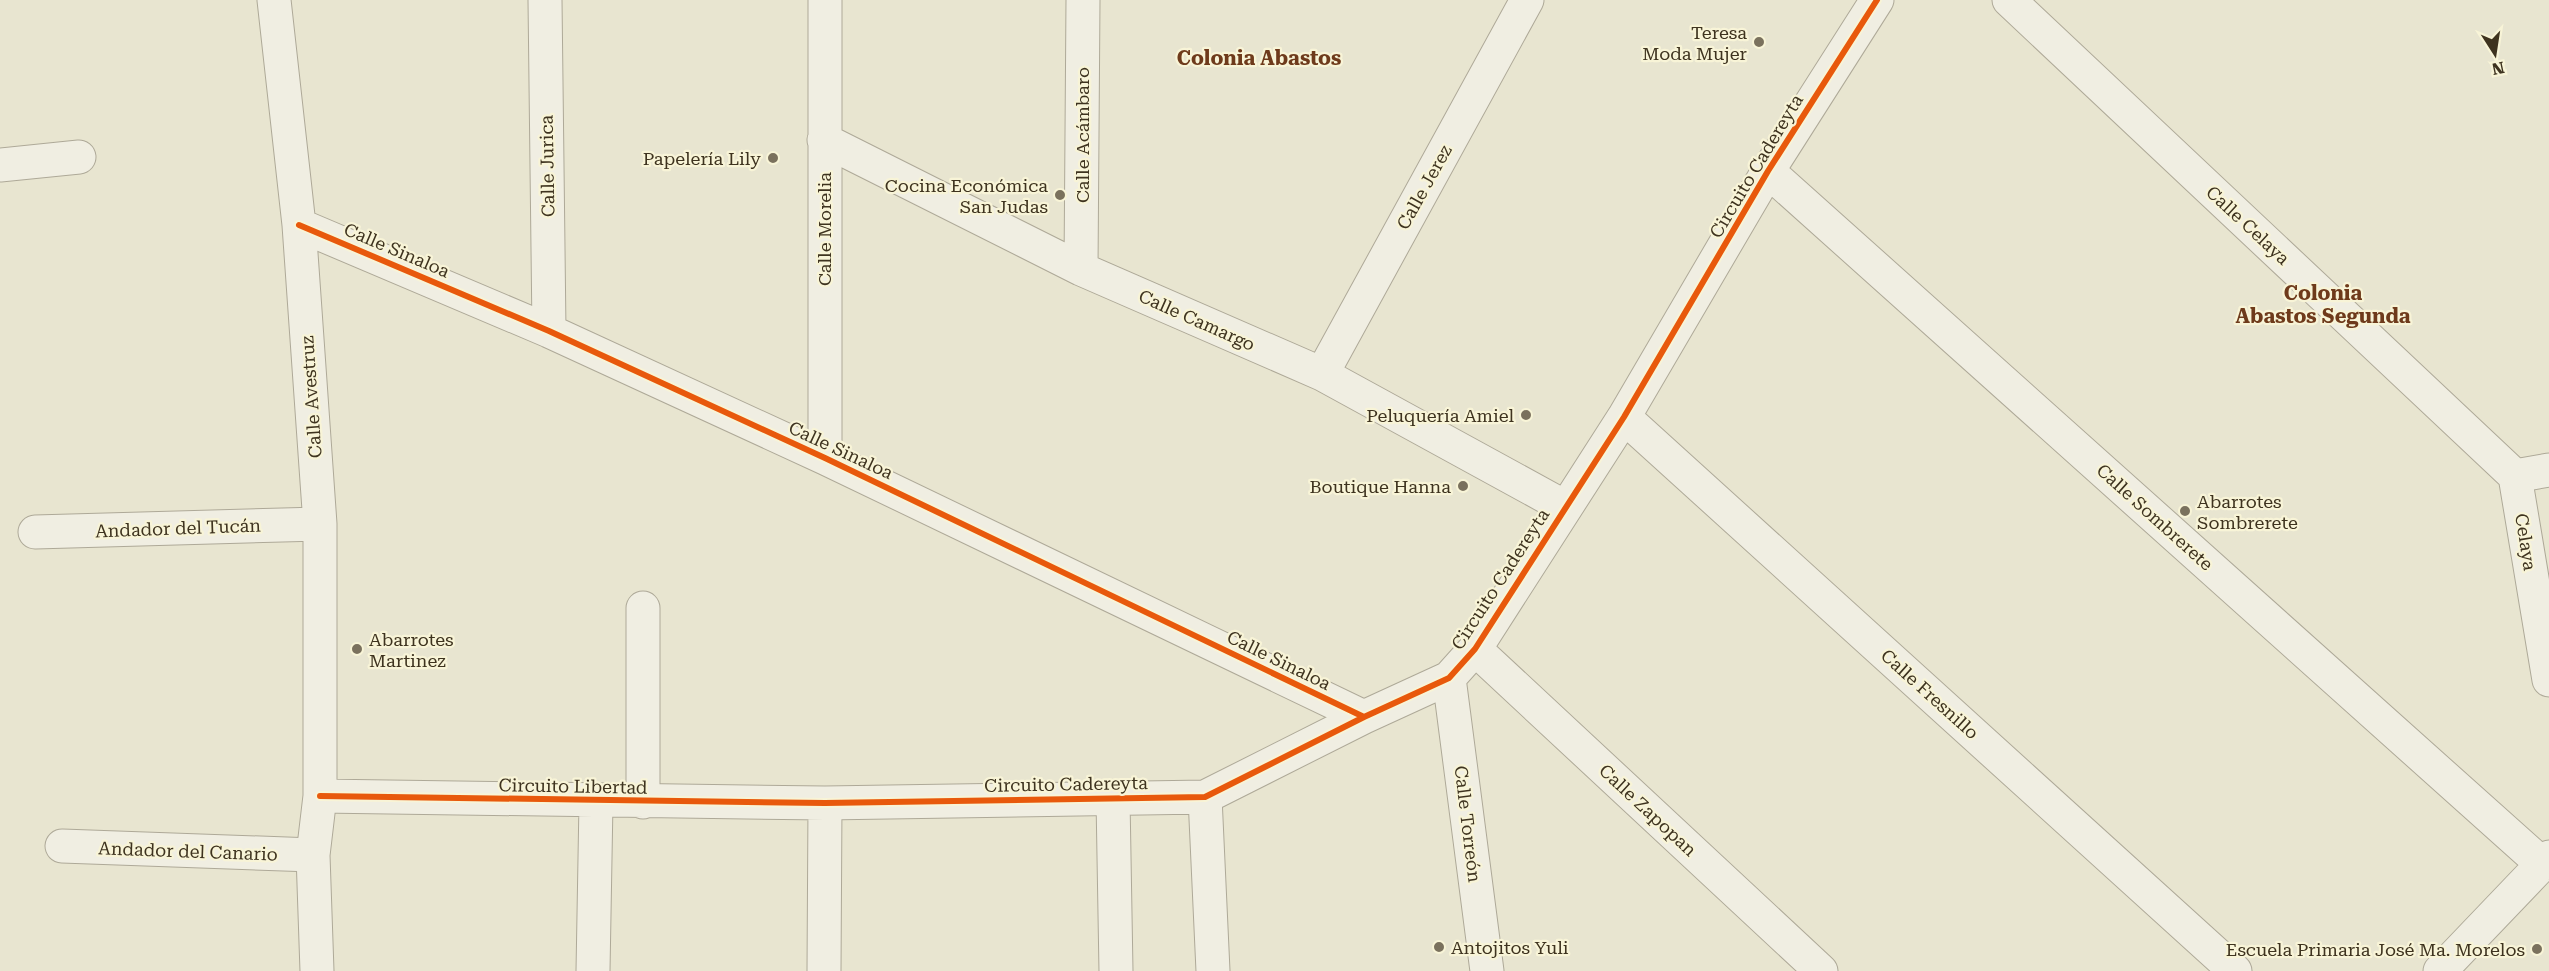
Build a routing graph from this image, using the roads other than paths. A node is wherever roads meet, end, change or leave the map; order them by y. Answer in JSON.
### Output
{"nodes":[{"id":1,"x":274,"y":0,"type":"edge"},
{"id":2,"x":545,"y":0,"type":"edge"},
{"id":3,"x":825,"y":0,"type":"edge"},
{"id":4,"x":1083,"y":0,"type":"edge"},
{"id":5,"x":1527,"y":0,"type":"edge"},
{"id":6,"x":1877,"y":0,"type":"edge"},
{"id":7,"x":2009,"y":0,"type":"edge"},
{"id":8,"x":824,"y":140,"type":"junction"},
{"id":9,"x":79,"y":156,"type":"dead end"},
{"id":10,"x":0,"y":165,"type":"edge"},
{"id":11,"x":1768,"y":171,"type":"junction"},
{"id":12,"x":299,"y":225,"type":"junction"},
{"id":13,"x":1081,"y":269,"type":"junction"},
{"id":14,"x":549,"y":332,"type":"junction"},
{"id":15,"x":1322,"y":374,"type":"junction"},
{"id":16,"x":1624,"y":417,"type":"junction"},
{"id":17,"x":825,"y":458,"type":"junction"},
{"id":18,"x":2549,"y":470,"type":"edge"},
{"id":19,"x":2516,"y":476,"type":"junction"},
{"id":20,"x":1565,"y":507,"type":"junction"},
{"id":21,"x":320,"y":525,"type":"junction"},
{"id":22,"x":35,"y":532,"type":"dead end"},
{"id":23,"x":643,"y":608,"type":"dead end"},
{"id":24,"x":1475,"y":649,"type":"junction"},
{"id":25,"x":1449,"y":678,"type":"junction"},
{"id":26,"x":2549,"y":680,"type":"edge"},
{"id":27,"x":1364,"y":717,"type":"junction"},
{"id":28,"x":320,"y":796,"type":"junction"},
{"id":29,"x":1205,"y":797,"type":"junction"},
{"id":30,"x":1113,"y":799,"type":"junction"},
{"id":31,"x":596,"y":802,"type":"junction"},
{"id":32,"x":642,"y":802,"type":"junction"},
{"id":33,"x":825,"y":803,"type":"junction"},
{"id":34,"x":62,"y":846,"type":"dead end"},
{"id":35,"x":313,"y":855,"type":"junction"},
{"id":36,"x":2546,"y":860,"type":"edge"},
{"id":37,"x":317,"y":971,"type":"edge"},
{"id":38,"x":593,"y":971,"type":"edge"},
{"id":39,"x":824,"y":971,"type":"edge"},
{"id":40,"x":1116,"y":971,"type":"edge"},
{"id":41,"x":1213,"y":971,"type":"edge"},
{"id":42,"x":1487,"y":971,"type":"edge"},
{"id":43,"x":1821,"y":971,"type":"edge"},
{"id":44,"x":2235,"y":971,"type":"edge"},
{"id":45,"x":2440,"y":971,"type":"edge"}],
"edges":[{"from":1,"to":12,"type":"street","name":"Calle Avestruz"},
{"from":2,"to":14,"type":"street","name":"Calle Jurica"},
{"from":3,"to":8,"type":"street","name":"Calle Morelia"},
{"from":4,"to":13,"type":"street","name":"Calle Acámbaro"},
{"from":5,"to":15,"type":"street","name":"Calle Jerez"},
{"from":6,"to":11,"type":"street","name":"Circuito Cadereyta"},
{"from":7,"to":19,"type":"street","name":"Calle Celaya"},
{"from":8,"to":13,"type":"street","name":"Calle Camargo"},
{"from":8,"to":17,"type":"street","name":"Calle Morelia"},
{"from":9,"to":10,"type":"street"},
{"from":11,"to":16,"type":"street","name":"Circuito Cadereyta"},
{"from":11,"to":36,"type":"street","name":"Calle Sombrerete"},
{"from":12,"to":14,"type":"street","name":"Calle Sinaloa"},
{"from":12,"to":21,"type":"street","name":"Calle Avestruz"},
{"from":13,"to":15,"type":"street","name":"Calle Camargo"},
{"from":14,"to":17,"type":"street","name":"Calle Sinaloa"},
{"from":15,"to":20,"type":"street","name":"Calle Camargo"},
{"from":16,"to":20,"type":"street","name":"Circuito Cadereyta"},
{"from":16,"to":44,"type":"street","name":"Calle Fresnillo"},
{"from":17,"to":27,"type":"street","name":"Calle Sinaloa"},
{"from":18,"to":19,"type":"street"},
{"from":19,"to":26,"type":"street","name":"Celaya"},
{"from":20,"to":24,"type":"street","name":"Circuito Cadereyta"},
{"from":21,"to":22,"type":"street","name":"Andador del Tucán"},
{"from":21,"to":28,"type":"street","name":"Calle Avestruz"},
{"from":23,"to":32,"type":"street"},
{"from":24,"to":25,"type":"street","name":"Circuito Cadereyta"},
{"from":24,"to":43,"type":"street","name":"Calle Zapopan"},
{"from":25,"to":27,"type":"street","name":"Circuito Cadereyta"},
{"from":25,"to":42,"type":"street","name":"Calle Torreón"},
{"from":27,"to":29,"type":"street","name":"Circuito Cadereyta"},
{"from":28,"to":31,"type":"street","name":"Circuito Libertad"},
{"from":28,"to":35,"type":"street"},
{"from":29,"to":30,"type":"street","name":"Circuito Cadereyta"},
{"from":29,"to":41,"type":"street"},
{"from":30,"to":33,"type":"street","name":"Circuito Cadereyta"},
{"from":30,"to":40,"type":"street"},
{"from":31,"to":32,"type":"street","name":"Circuito Libertad"},
{"from":31,"to":38,"type":"street"},
{"from":32,"to":33,"type":"street","name":"Circuito Libertad"},
{"from":33,"to":39,"type":"street"},
{"from":34,"to":35,"type":"street","name":"Andador del Canario"},
{"from":35,"to":37,"type":"street"},
{"from":36,"to":45,"type":"street"}]}
